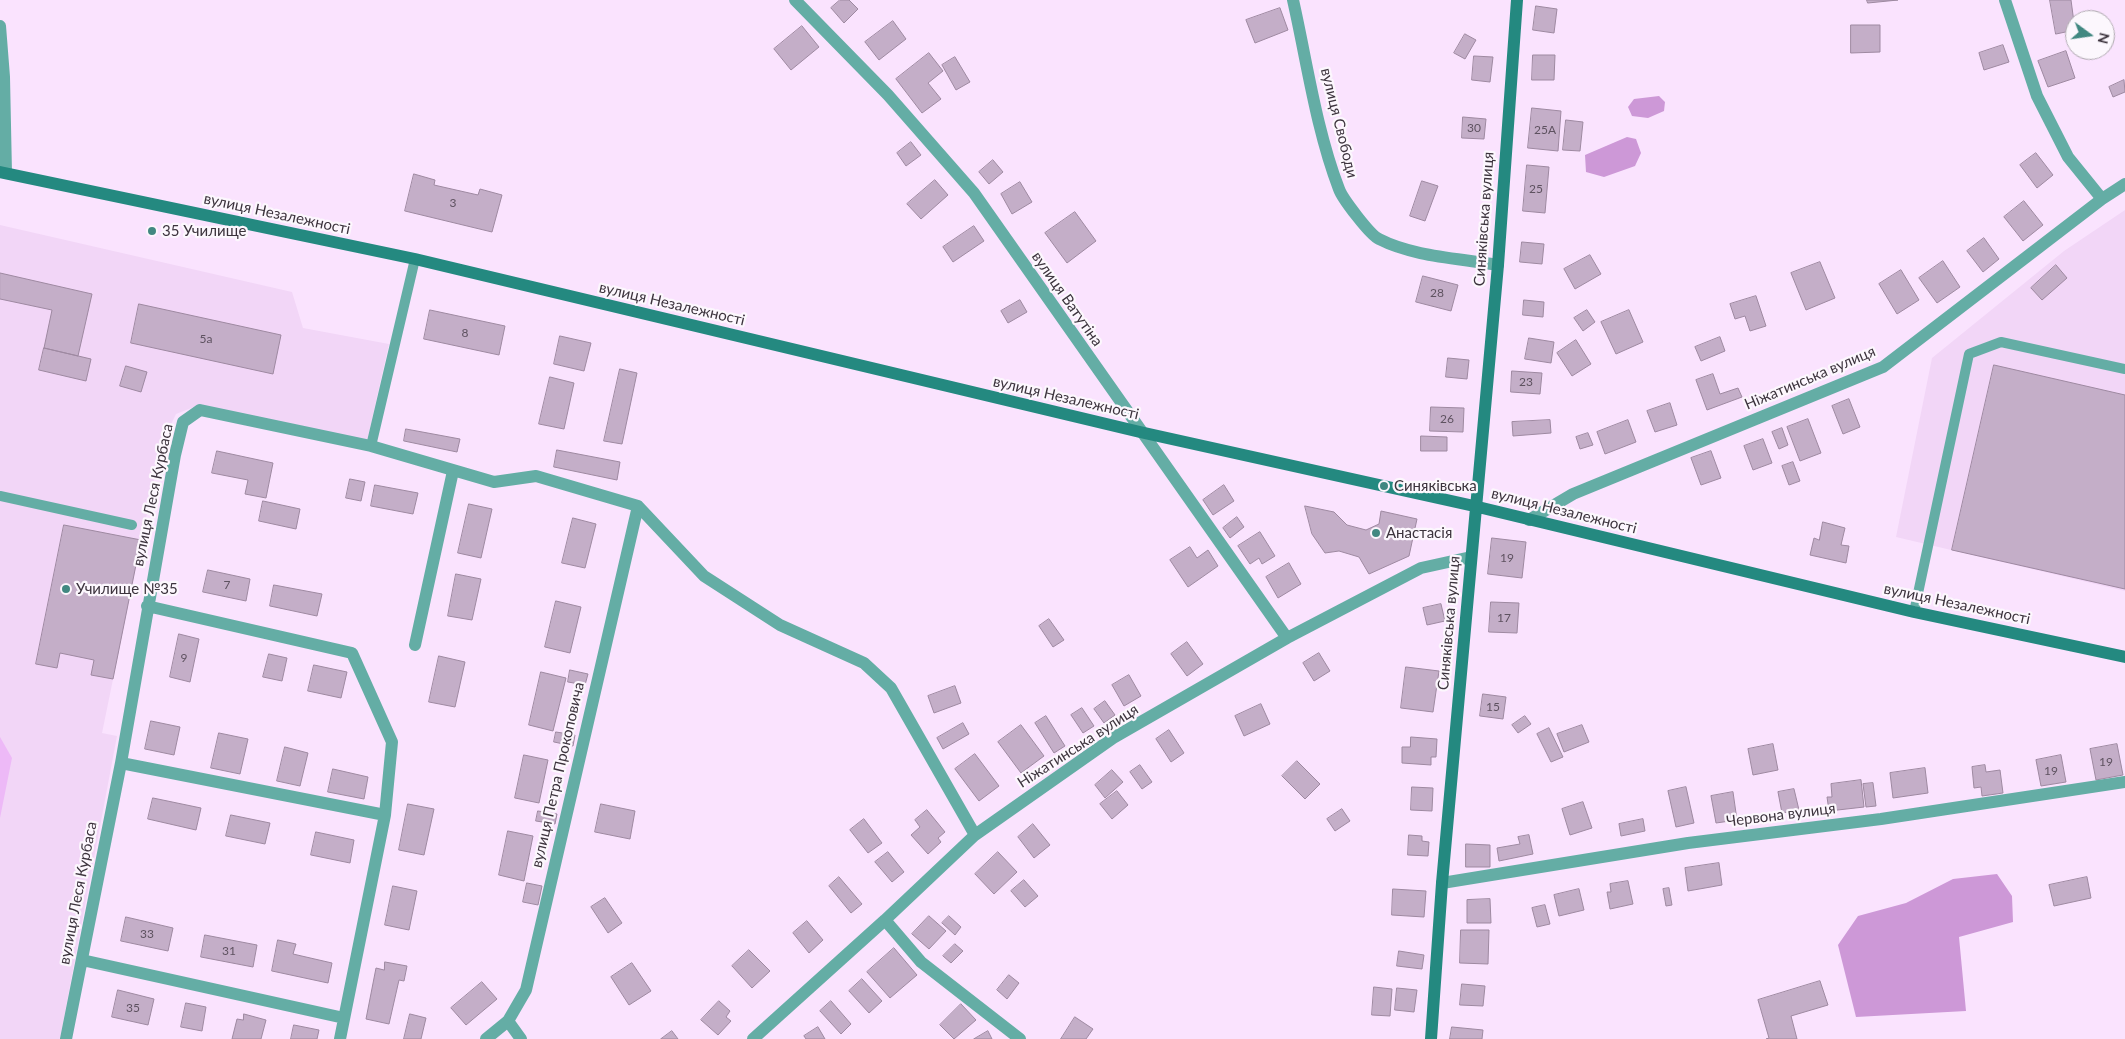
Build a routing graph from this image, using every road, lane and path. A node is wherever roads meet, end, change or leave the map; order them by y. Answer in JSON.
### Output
{"nodes":[{"id":1,"x":795,"y":0,"type":"edge"},
{"id":2,"x":1293,"y":0,"type":"edge"},
{"id":3,"x":1517,"y":0,"type":"edge"},
{"id":4,"x":2004,"y":0,"type":"edge"},
{"id":5,"x":0,"y":26,"type":"edge"},
{"id":6,"x":3,"y":172,"type":"edge"},
{"id":7,"x":2125,"y":184,"type":"edge"},
{"id":8,"x":2102,"y":199,"type":"junction"},
{"id":9,"x":415,"y":259,"type":"junction"},
{"id":10,"x":1498,"y":265,"type":"junction"},
{"id":11,"x":2125,"y":369,"type":"edge"},
{"id":12,"x":1140,"y":432,"type":"junction"},
{"id":13,"x":372,"y":446,"type":"junction"},
{"id":14,"x":452,"y":471,"type":"junction"},
{"id":15,"x":0,"y":496,"type":"edge"},
{"id":16,"x":638,"y":506,"type":"junction"},
{"id":17,"x":1474,"y":506,"type":"junction"},
{"id":18,"x":1529,"y":520,"type":"junction"},
{"id":19,"x":132,"y":525,"type":"dead end"},
{"id":20,"x":1471,"y":557,"type":"junction"},
{"id":21,"x":147,"y":606,"type":"junction"},
{"id":22,"x":1914,"y":612,"type":"junction"},
{"id":23,"x":1287,"y":638,"type":"junction"},
{"id":24,"x":416,"y":645,"type":"dead end"},
{"id":25,"x":2125,"y":657,"type":"edge"},
{"id":26,"x":121,"y":763,"type":"junction"},
{"id":27,"x":2125,"y":782,"type":"edge"},
{"id":28,"x":385,"y":815,"type":"junction"},
{"id":29,"x":975,"y":835,"type":"junction"},
{"id":30,"x":1442,"y":883,"type":"junction"},
{"id":31,"x":885,"y":920,"type":"junction"},
{"id":32,"x":82,"y":960,"type":"junction"},
{"id":33,"x":344,"y":1018,"type":"junction"},
{"id":34,"x":508,"y":1021,"type":"junction"},
{"id":35,"x":66,"y":1039,"type":"edge"},
{"id":36,"x":340,"y":1039,"type":"edge"},
{"id":37,"x":486,"y":1039,"type":"edge"},
{"id":38,"x":521,"y":1039,"type":"edge"},
{"id":39,"x":753,"y":1039,"type":"edge"},
{"id":40,"x":1020,"y":1039,"type":"edge"},
{"id":41,"x":1432,"y":1039,"type":"edge"}],
"edges":[{"from":1,"to":12,"type":"street","name":"вулиця Ватутіна"},
{"from":2,"to":10,"type":"street","name":"вулиця Свободи"},
{"from":3,"to":10,"type":"street","name":"Синяківська вулиця"},
{"from":4,"to":8,"type":"street"},
{"from":5,"to":6,"type":"street"},
{"from":6,"to":9,"type":"street","name":"вулиця Незалежності"},
{"from":7,"to":8,"type":"street","name":"Ніжатинська вулиця"},
{"from":8,"to":18,"type":"street","name":"Ніжатинська вулиця"},
{"from":9,"to":12,"type":"street","name":"вулиця Незалежності"},
{"from":9,"to":13,"type":"lane"},
{"from":10,"to":17,"type":"street","name":"Синяківська вулиця"},
{"from":11,"to":22,"type":"lane"},
{"from":12,"to":17,"type":"street","name":"вулиця Незалежності"},
{"from":12,"to":23,"type":"street","name":"вулиця Ватутіна"},
{"from":13,"to":14,"type":"street","name":"вулиця Леся Курбаса"},
{"from":13,"to":21,"type":"street","name":"вулиця Леся Курбаса"},
{"from":14,"to":16,"type":"street","name":"вулиця Леся Курбаса"},
{"from":14,"to":24,"type":"street"},
{"from":15,"to":19,"type":"lane"},
{"from":16,"to":29,"type":"street"},
{"from":16,"to":34,"type":"street","name":"вулиця Петра Прокоповича"},
{"from":17,"to":18,"type":"street","name":"вулиця Незалежності"},
{"from":17,"to":20,"type":"street","name":"Синяківська вулиця"},
{"from":18,"to":22,"type":"street","name":"вулиця Незалежності"},
{"from":20,"to":23,"type":"street","name":"Ніжатинська вулиця"},
{"from":20,"to":30,"type":"street","name":"Синяківська вулиця"},
{"from":21,"to":26,"type":"street","name":"вулиця Леся Курбаса"},
{"from":21,"to":28,"type":"street"},
{"from":22,"to":25,"type":"street","name":"вулиця Незалежності"},
{"from":23,"to":29,"type":"street","name":"Ніжатинська вулиця"},
{"from":26,"to":28,"type":"street"},
{"from":26,"to":32,"type":"street","name":"вулиця Леся Курбаса"},
{"from":27,"to":30,"type":"street","name":"Червона вулиця"},
{"from":28,"to":33,"type":"street"},
{"from":29,"to":31,"type":"street","name":"Ніжатинська вулиця"},
{"from":30,"to":41,"type":"street","name":"Синяківська вулиця"},
{"from":31,"to":39,"type":"street","name":"Ніжатинська вулиця"},
{"from":31,"to":40,"type":"street"},
{"from":32,"to":33,"type":"street"},
{"from":32,"to":35,"type":"street","name":"вулиця Леся Курбаса"},
{"from":33,"to":36,"type":"street"},
{"from":34,"to":37,"type":"street","name":"вулиця Петра Прокоповича"},
{"from":34,"to":38,"type":"street"}]}
